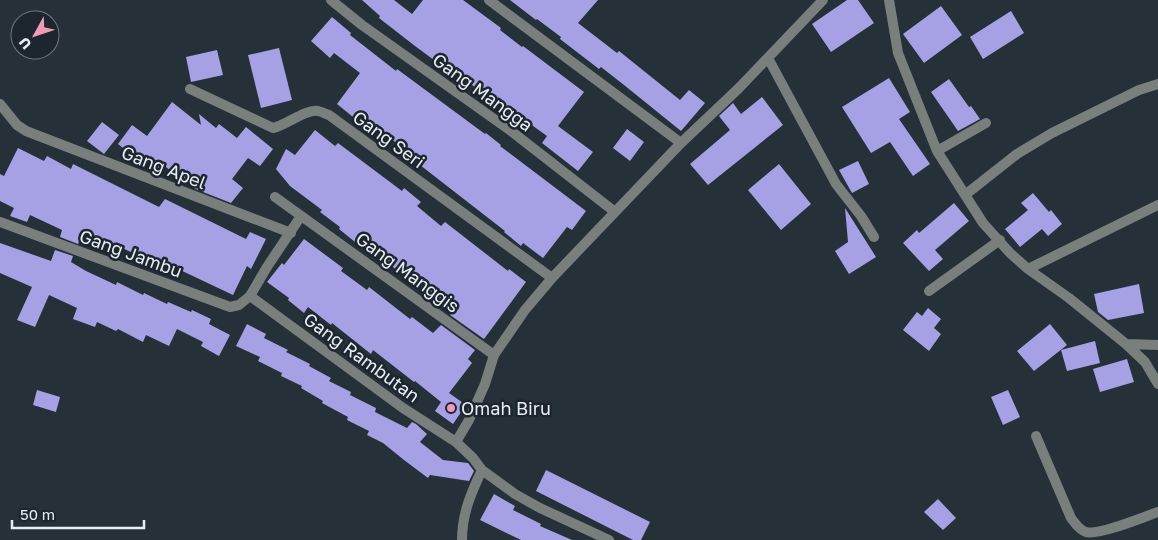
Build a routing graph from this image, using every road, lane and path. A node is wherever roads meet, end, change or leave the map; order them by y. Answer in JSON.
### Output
{"nodes":[{"id":1,"x":331,"y":0,"type":"edge"},
{"id":2,"x":489,"y":0,"type":"edge"},
{"id":3,"x":823,"y":0,"type":"edge"},
{"id":4,"x":889,"y":0,"type":"edge"},
{"id":5,"x":768,"y":58,"type":"junction"},
{"id":6,"x":1158,"y":84,"type":"edge"},
{"id":7,"x":190,"y":89,"type":"dead end"},
{"id":8,"x":0,"y":104,"type":"edge"},
{"id":9,"x":986,"y":123,"type":"dead end"},
{"id":10,"x":681,"y":143,"type":"junction"},
{"id":11,"x":937,"y":151,"type":"junction"},
{"id":12,"x":965,"y":195,"type":"junction"},
{"id":13,"x":275,"y":197,"type":"dead end"},
{"id":14,"x":1158,"y":205,"type":"edge"},
{"id":15,"x":615,"y":212,"type":"junction"},
{"id":16,"x":301,"y":216,"type":"junction"},
{"id":17,"x":0,"y":222,"type":"edge"},
{"id":18,"x":291,"y":233,"type":"junction"},
{"id":19,"x":874,"y":237,"type":"dead end"},
{"id":20,"x":1000,"y":240,"type":"junction"},
{"id":21,"x":1028,"y":269,"type":"junction"},
{"id":22,"x":552,"y":278,"type":"junction"},
{"id":23,"x":929,"y":291,"type":"dead end"},
{"id":24,"x":250,"y":296,"type":"junction"},
{"id":25,"x":1126,"y":344,"type":"junction"},
{"id":26,"x":1158,"y":345,"type":"edge"},
{"id":27,"x":494,"y":355,"type":"junction"},
{"id":28,"x":1158,"y":384,"type":"edge"},
{"id":29,"x":1036,"y":436,"type":"dead end"},
{"id":30,"x":456,"y":442,"type":"junction"},
{"id":31,"x":482,"y":470,"type":"junction"},
{"id":32,"x":1158,"y":512,"type":"edge"},
{"id":33,"x":462,"y":540,"type":"edge"},
{"id":34,"x":609,"y":540,"type":"edge"}],
"edges":[{"from":1,"to":15,"type":"street","name":"Gang Mangga"},
{"from":2,"to":10,"type":"street"},
{"from":3,"to":5,"type":"street"},
{"from":4,"to":11,"type":"street"},
{"from":5,"to":10,"type":"street"},
{"from":5,"to":19,"type":"street"},
{"from":6,"to":12,"type":"street"},
{"from":7,"to":22,"type":"street","name":"Gang Seri"},
{"from":8,"to":18,"type":"street","name":"Gang Apel"},
{"from":9,"to":11,"type":"street"},
{"from":10,"to":15,"type":"street"},
{"from":11,"to":12,"type":"street"},
{"from":12,"to":20,"type":"street"},
{"from":13,"to":16,"type":"street","name":"Gang Manggis"},
{"from":14,"to":21,"type":"street"},
{"from":15,"to":22,"type":"street"},
{"from":16,"to":18,"type":"street"},
{"from":16,"to":27,"type":"street","name":"Gang Manggis"},
{"from":17,"to":24,"type":"street","name":"Gang Jambu"},
{"from":18,"to":24,"type":"street"},
{"from":20,"to":21,"type":"street"},
{"from":20,"to":23,"type":"street"},
{"from":21,"to":25,"type":"street"},
{"from":22,"to":27,"type":"street"},
{"from":24,"to":30,"type":"street","name":"Gang Rambutan"},
{"from":25,"to":26,"type":"street"},
{"from":25,"to":28,"type":"street"},
{"from":27,"to":30,"type":"street"},
{"from":29,"to":32,"type":"street"},
{"from":30,"to":31,"type":"street","name":"Gang Rambutan"},
{"from":31,"to":33,"type":"street"},
{"from":31,"to":34,"type":"street","name":"Gang Rambutan"}]}
